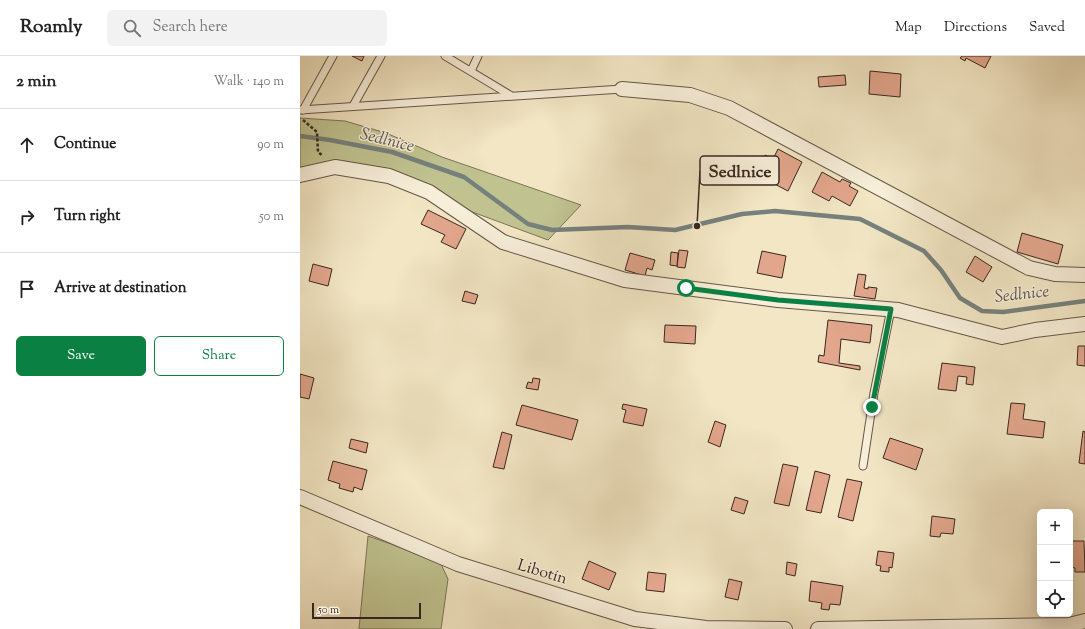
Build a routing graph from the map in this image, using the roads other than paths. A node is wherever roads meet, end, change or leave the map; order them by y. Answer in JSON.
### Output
{"nodes":[{"id":1,"x":333,"y":56,"type":"edge"},
{"id":2,"x":381,"y":56,"type":"edge"},
{"id":3,"x":445,"y":56,"type":"edge"},
{"id":4,"x":478,"y":56,"type":"edge"},
{"id":5,"x":471,"y":71,"type":"junction"},
{"id":6,"x":622,"y":89,"type":"joint"},
{"id":7,"x":510,"y":95,"type":"junction"},
{"id":8,"x":353,"y":106,"type":"junction"},
{"id":9,"x":301,"y":112,"type":"edge"},
{"id":10,"x":300,"y":174,"type":"edge"},
{"id":11,"x":1085,"y":275,"type":"edge"},
{"id":12,"x":891,"y":309,"type":"junction"},
{"id":13,"x":1085,"y":324,"type":"edge"},
{"id":14,"x":863,"y":466,"type":"dead end"},
{"id":15,"x":300,"y":497,"type":"edge"},
{"id":16,"x":1085,"y":621,"type":"edge"},
{"id":17,"x":785,"y":629,"type":"edge"},
{"id":18,"x":818,"y":629,"type":"edge"}],
"edges":[{"from":1,"to":9,"type":"lane"},
{"from":2,"to":8,"type":"lane"},
{"from":3,"to":5,"type":"lane"},
{"from":4,"to":5,"type":"lane"},
{"from":5,"to":7,"type":"lane"},
{"from":6,"to":7,"type":"lane"},
{"from":6,"to":11,"type":"street"},
{"from":7,"to":8,"type":"lane"},
{"from":8,"to":9,"type":"lane"},
{"from":10,"to":12,"type":"street"},
{"from":12,"to":13,"type":"street"},
{"from":12,"to":14,"type":"lane"},
{"from":15,"to":17,"type":"street","name":"Libotín"},
{"from":16,"to":18,"type":"street"}]}
